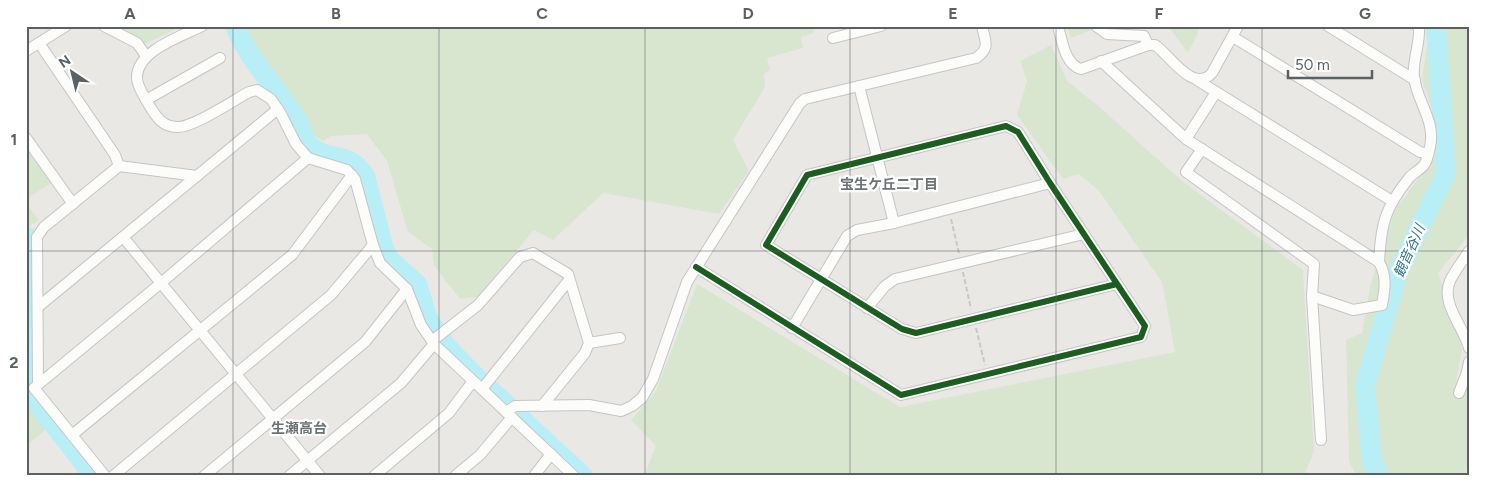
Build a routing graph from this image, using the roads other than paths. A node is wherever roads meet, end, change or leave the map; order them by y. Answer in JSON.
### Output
{"nodes":[{"id":1,"x":66,"y":26,"type":"edge"},
{"id":2,"x":104,"y":26,"type":"edge"},
{"id":3,"x":202,"y":26,"type":"edge"},
{"id":4,"x":881,"y":26,"type":"edge"},
{"id":5,"x":982,"y":26,"type":"edge"},
{"id":6,"x":1058,"y":26,"type":"edge"},
{"id":7,"x":1096,"y":26,"type":"edge"},
{"id":8,"x":1238,"y":26,"type":"edge"},
{"id":9,"x":1328,"y":26,"type":"edge"},
{"id":10,"x":1417,"y":26,"type":"edge"},
{"id":11,"x":856,"y":29,"type":"edge"},
{"id":12,"x":1233,"y":36,"type":"junction"},
{"id":13,"x":833,"y":38,"type":"dead end"},
{"id":14,"x":39,"y":44,"type":"junction"},
{"id":15,"x":1148,"y":45,"type":"junction"},
{"id":16,"x":26,"y":51,"type":"edge"},
{"id":17,"x":146,"y":56,"type":"junction"},
{"id":18,"x":220,"y":58,"type":"dead end"},
{"id":19,"x":1101,"y":61,"type":"junction"},
{"id":20,"x":1197,"y":80,"type":"junction"},
{"id":21,"x":1414,"y":80,"type":"junction"},
{"id":22,"x":860,"y":86,"type":"junction"},
{"id":23,"x":1216,"y":92,"type":"junction"},
{"id":24,"x":146,"y":100,"type":"junction"},
{"id":25,"x":278,"y":109,"type":"junction"},
{"id":26,"x":26,"y":138,"type":"edge"},
{"id":27,"x":1186,"y":140,"type":"junction"},
{"id":28,"x":1202,"y":149,"type":"junction"},
{"id":29,"x":1428,"y":154,"type":"junction"},
{"id":30,"x":308,"y":158,"type":"junction"},
{"id":31,"x":878,"y":158,"type":"junction"},
{"id":32,"x":119,"y":166,"type":"junction"},
{"id":33,"x":352,"y":175,"type":"junction"},
{"id":34,"x":197,"y":176,"type":"junction"},
{"id":35,"x":1050,"y":183,"type":"junction"},
{"id":36,"x":1392,"y":201,"type":"junction"},
{"id":37,"x":72,"y":204,"type":"junction"},
{"id":38,"x":894,"y":223,"type":"junction"},
{"id":39,"x":1084,"y":234,"type":"junction"},
{"id":40,"x":123,"y":237,"type":"junction"},
{"id":41,"x":373,"y":246,"type":"junction"},
{"id":42,"x":1469,"y":250,"type":"edge"},
{"id":43,"x":1379,"y":262,"type":"junction"},
{"id":44,"x":696,"y":267,"type":"junction"},
{"id":45,"x":570,"y":280,"type":"junction"},
{"id":46,"x":821,"y":280,"type":"junction"},
{"id":47,"x":161,"y":283,"type":"junction"},
{"id":48,"x":1118,"y":284,"type":"junction"},
{"id":49,"x":407,"y":290,"type":"junction"},
{"id":50,"x":1312,"y":296,"type":"junction"},
{"id":51,"x":38,"y":307,"type":"junction"},
{"id":52,"x":867,"y":308,"type":"junction"},
{"id":53,"x":1464,"y":323,"type":"edge"},
{"id":54,"x":792,"y":328,"type":"junction"},
{"id":55,"x":200,"y":330,"type":"junction"},
{"id":56,"x":620,"y":338,"type":"dead end"},
{"id":57,"x":436,"y":340,"type":"junction"},
{"id":58,"x":589,"y":344,"type":"junction"},
{"id":59,"x":1469,"y":348,"type":"edge"},
{"id":60,"x":1469,"y":362,"type":"edge"},
{"id":61,"x":236,"y":374,"type":"junction"},
{"id":62,"x":473,"y":381,"type":"junction"},
{"id":63,"x":38,"y":384,"type":"junction"},
{"id":64,"x":482,"y":389,"type":"junction"},
{"id":65,"x":1459,"y":393,"type":"dead end"},
{"id":66,"x":542,"y":406,"type":"junction"},
{"id":67,"x":509,"y":415,"type":"junction"},
{"id":68,"x":273,"y":418,"type":"junction"},
{"id":69,"x":72,"y":436,"type":"junction"},
{"id":70,"x":1321,"y":440,"type":"dead end"},
{"id":71,"x":551,"y":454,"type":"junction"},
{"id":72,"x":308,"y":461,"type":"junction"},
{"id":73,"x":105,"y":476,"type":"edge"},
{"id":74,"x":113,"y":476,"type":"edge"},
{"id":75,"x":204,"y":476,"type":"edge"},
{"id":76,"x":289,"y":476,"type":"edge"},
{"id":77,"x":320,"y":476,"type":"edge"},
{"id":78,"x":374,"y":476,"type":"edge"},
{"id":79,"x":455,"y":476,"type":"edge"},
{"id":80,"x":534,"y":476,"type":"edge"},
{"id":81,"x":574,"y":476,"type":"edge"}],
"edges":[{"from":1,"to":14,"type":"street"},
{"from":2,"to":17,"type":"street"},
{"from":3,"to":17,"type":"street"},
{"from":4,"to":11,"type":"street"},
{"from":5,"to":22,"type":"street"},
{"from":6,"to":19,"type":"street"},
{"from":7,"to":15,"type":"street"},
{"from":8,"to":12,"type":"street"},
{"from":9,"to":21,"type":"street"},
{"from":10,"to":21,"type":"street"},
{"from":11,"to":13,"type":"street"},
{"from":12,"to":20,"type":"street"},
{"from":12,"to":29,"type":"street"},
{"from":14,"to":16,"type":"street"},
{"from":14,"to":32,"type":"street"},
{"from":15,"to":19,"type":"street"},
{"from":15,"to":20,"type":"street"},
{"from":17,"to":24,"type":"street"},
{"from":18,"to":24,"type":"street"},
{"from":19,"to":27,"type":"street"},
{"from":20,"to":23,"type":"street"},
{"from":21,"to":29,"type":"street"},
{"from":22,"to":31,"type":"street"},
{"from":22,"to":44,"type":"street"},
{"from":23,"to":27,"type":"street"},
{"from":23,"to":36,"type":"street"},
{"from":24,"to":25,"type":"street"},
{"from":25,"to":30,"type":"street"},
{"from":25,"to":34,"type":"street"},
{"from":26,"to":37,"type":"street"},
{"from":27,"to":28,"type":"street"},
{"from":28,"to":43,"type":"street"},
{"from":28,"to":50,"type":"street"},
{"from":29,"to":36,"type":"street"},
{"from":30,"to":33,"type":"street"},
{"from":30,"to":47,"type":"street"},
{"from":31,"to":35,"type":"street"},
{"from":31,"to":38,"type":"street"},
{"from":31,"to":46,"type":"street"},
{"from":32,"to":34,"type":"street"},
{"from":32,"to":37,"type":"street"},
{"from":33,"to":41,"type":"street"},
{"from":33,"to":55,"type":"street"},
{"from":34,"to":40,"type":"street"},
{"from":35,"to":38,"type":"street"},
{"from":35,"to":39,"type":"street"},
{"from":36,"to":43,"type":"street"},
{"from":37,"to":51,"type":"street"},
{"from":38,"to":46,"type":"street"},
{"from":39,"to":48,"type":"street"},
{"from":39,"to":52,"type":"street"},
{"from":40,"to":47,"type":"street"},
{"from":40,"to":51,"type":"street"},
{"from":41,"to":49,"type":"street"},
{"from":41,"to":61,"type":"street"},
{"from":42,"to":53,"type":"street"},
{"from":43,"to":50,"type":"street"},
{"from":44,"to":54,"type":"street"},
{"from":44,"to":66,"type":"street"},
{"from":45,"to":57,"type":"street"},
{"from":45,"to":58,"type":"street"},
{"from":45,"to":64,"type":"street"},
{"from":46,"to":52,"type":"street"},
{"from":46,"to":54,"type":"street"},
{"from":47,"to":55,"type":"street"},
{"from":47,"to":63,"type":"street"},
{"from":48,"to":52,"type":"street"},
{"from":48,"to":54,"type":"street"},
{"from":49,"to":57,"type":"street"},
{"from":49,"to":68,"type":"street"},
{"from":50,"to":70,"type":"street"},
{"from":51,"to":63,"type":"street"},
{"from":53,"to":59,"type":"street"},
{"from":55,"to":61,"type":"street"},
{"from":55,"to":69,"type":"street"},
{"from":56,"to":58,"type":"street"},
{"from":57,"to":62,"type":"street"},
{"from":57,"to":72,"type":"street"},
{"from":58,"to":66,"type":"street"},
{"from":60,"to":65,"type":"street"},
{"from":61,"to":68,"type":"street"},
{"from":61,"to":74,"type":"street"},
{"from":62,"to":64,"type":"street"},
{"from":62,"to":78,"type":"street"},
{"from":63,"to":69,"type":"street"},
{"from":64,"to":67,"type":"street"},
{"from":66,"to":67,"type":"street"},
{"from":67,"to":71,"type":"street"},
{"from":67,"to":79,"type":"street"},
{"from":68,"to":72,"type":"street"},
{"from":68,"to":75,"type":"street"},
{"from":69,"to":73,"type":"street"},
{"from":71,"to":80,"type":"street"},
{"from":71,"to":81,"type":"street"},
{"from":72,"to":76,"type":"street"},
{"from":72,"to":77,"type":"street"}]}
